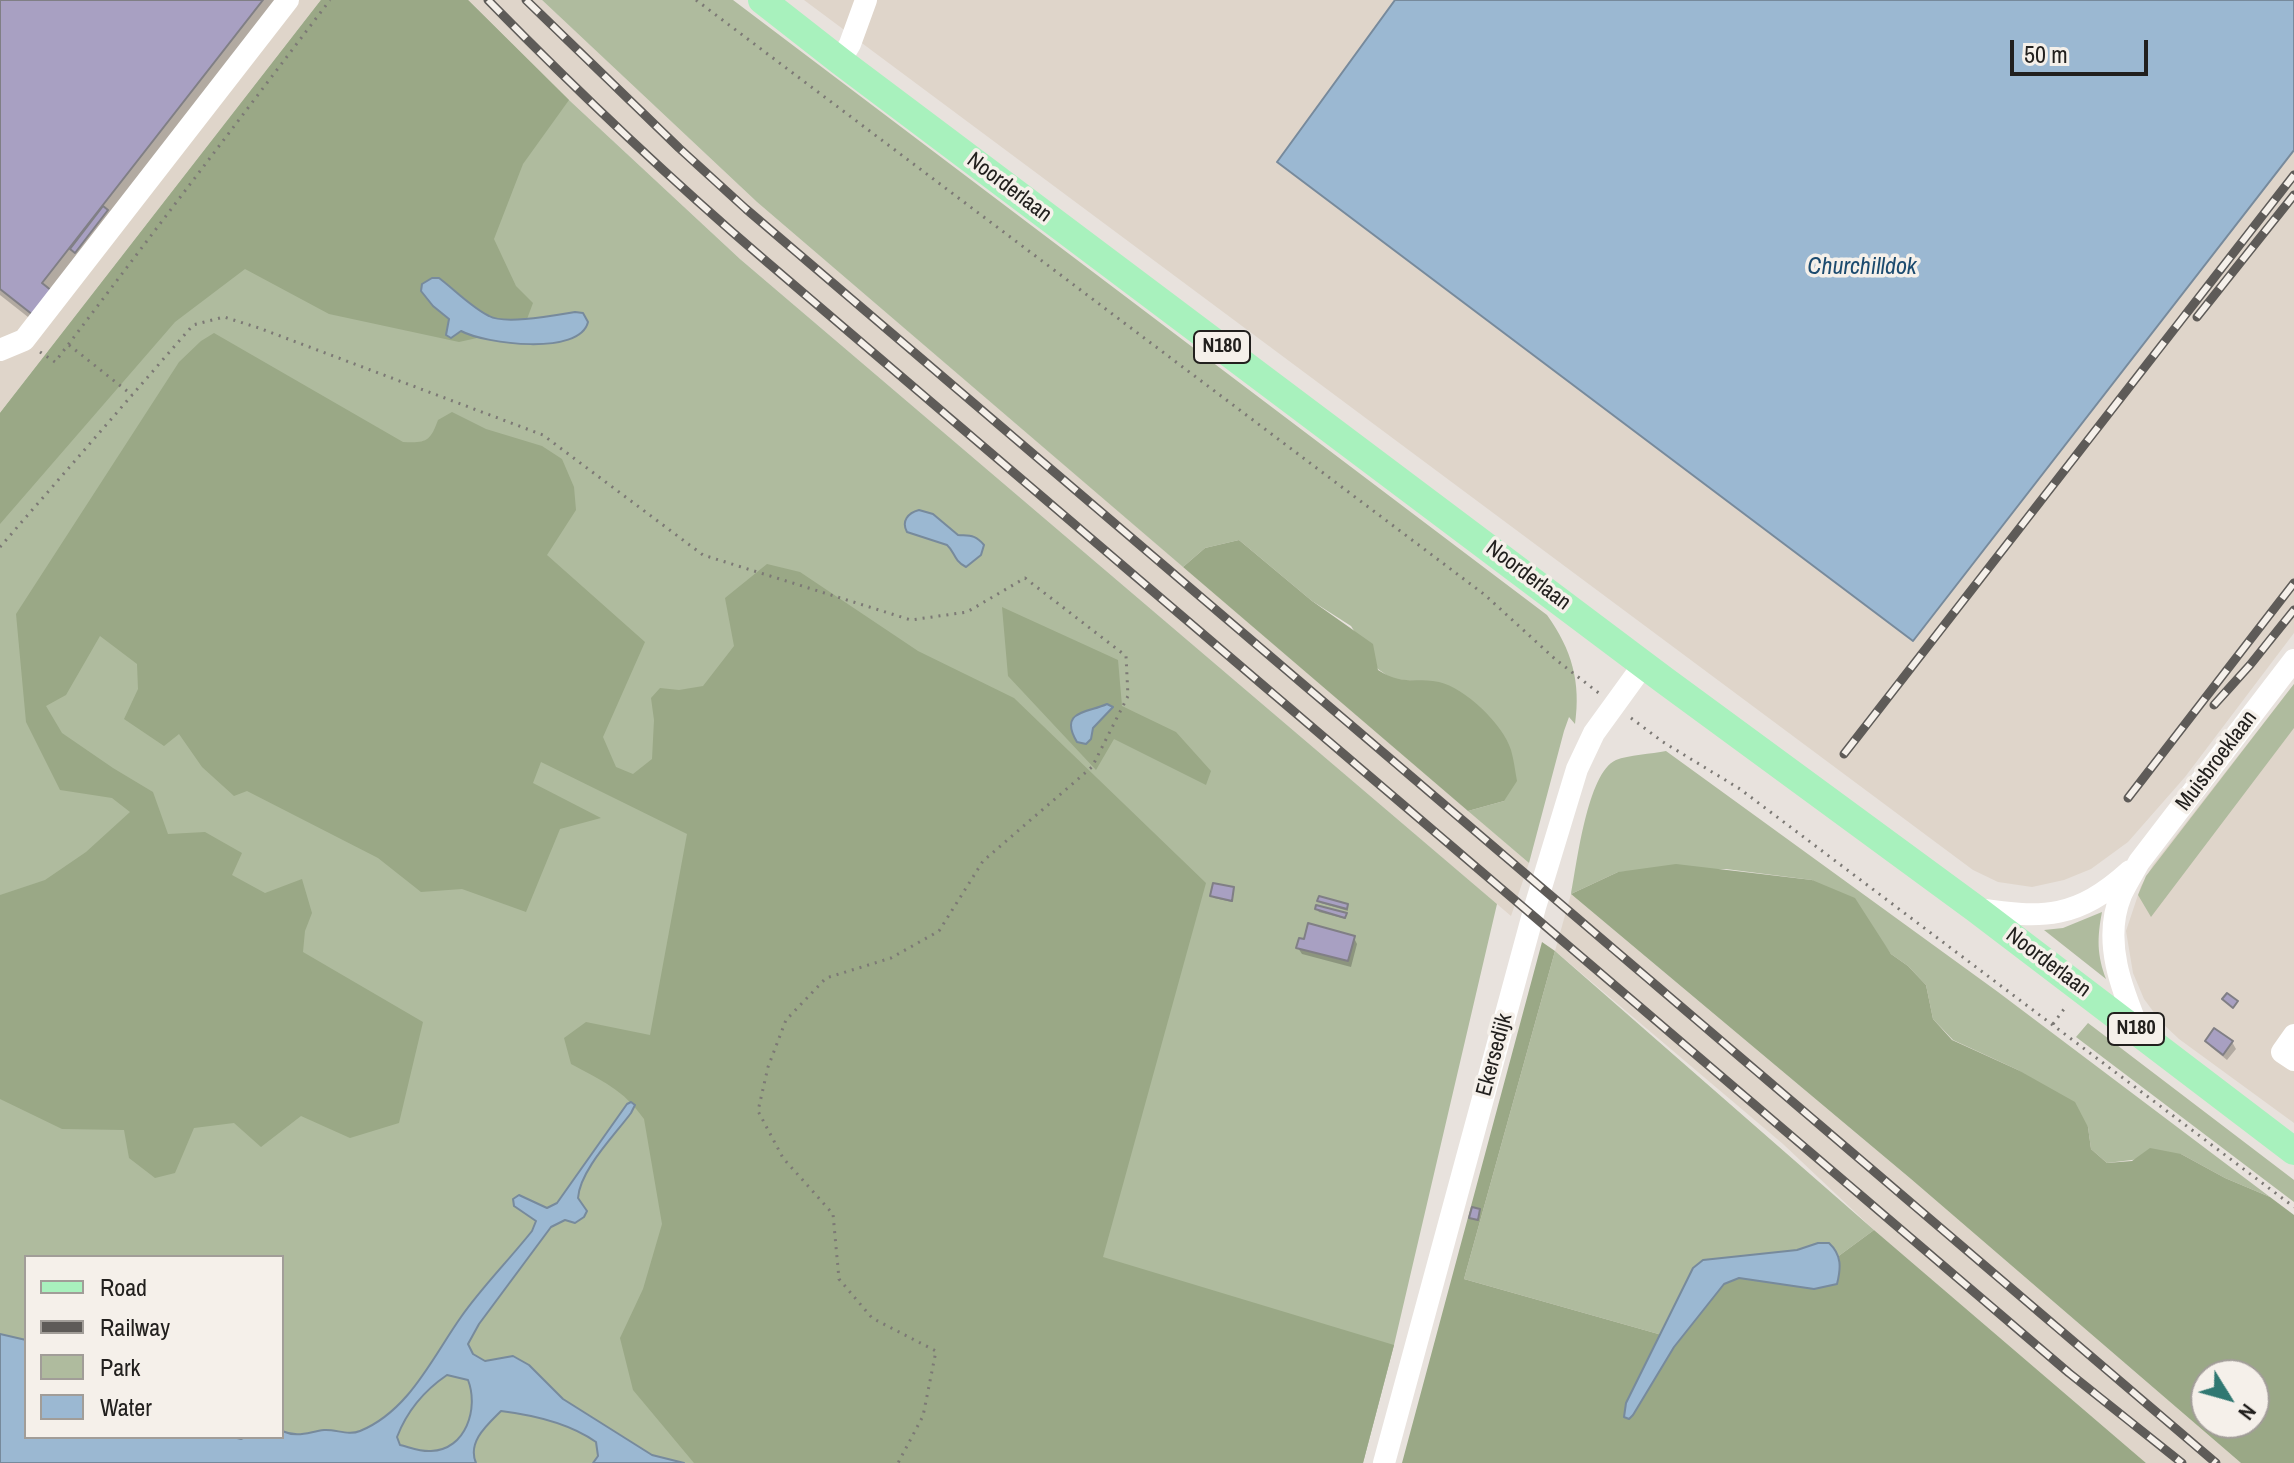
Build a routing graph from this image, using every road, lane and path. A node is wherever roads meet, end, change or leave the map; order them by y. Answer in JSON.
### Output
{"nodes":[{"id":1,"x":288,"y":0,"type":"edge"},
{"id":2,"x":330,"y":0,"type":"edge"},
{"id":3,"x":696,"y":0,"type":"edge"},
{"id":4,"x":762,"y":0,"type":"edge"},
{"id":5,"x":866,"y":0,"type":"edge"},
{"id":6,"x":840,"y":61,"type":"junction"},
{"id":7,"x":24,"y":340,"type":"junction"},
{"id":8,"x":69,"y":344,"type":"junction"},
{"id":9,"x":0,"y":350,"type":"edge"},
{"id":10,"x":132,"y":395,"type":"junction"},
{"id":11,"x":0,"y":547,"type":"edge"},
{"id":12,"x":2294,"y":660,"type":"edge"},
{"id":13,"x":1644,"y":664,"type":"junction"},
{"id":14,"x":1587,"y":684,"type":"dead end"},
{"id":15,"x":1636,"y":722,"type":"dead end"},
{"id":16,"x":2139,"y":862,"type":"junction"},
{"id":17,"x":1976,"y":909,"type":"junction"},
{"id":18,"x":2140,"y":1033,"type":"junction"},
{"id":19,"x":2294,"y":1035,"type":"edge"},
{"id":20,"x":2294,"y":1060,"type":"edge"},
{"id":21,"x":2294,"y":1151,"type":"edge"},
{"id":22,"x":2294,"y":1207,"type":"edge"},
{"id":23,"x":898,"y":1463,"type":"edge"},
{"id":24,"x":1384,"y":1463,"type":"edge"}],
"edges":[{"from":1,"to":7,"type":"street"},
{"from":2,"to":8,"type":"path"},
{"from":3,"to":14,"type":"path"},
{"from":4,"to":6,"type":"main road","name":"Noorderlaan","number":"N180"},
{"from":5,"to":6,"type":"street"},
{"from":6,"to":13,"type":"main road","name":"Noorderlaan","number":"N180"},
{"from":7,"to":8,"type":"path"},
{"from":7,"to":9,"type":"street"},
{"from":8,"to":10,"type":"path"},
{"from":10,"to":11,"type":"path"},
{"from":10,"to":23,"type":"path"},
{"from":12,"to":16,"type":"street","name":"Muisbroeklaan"},
{"from":13,"to":17,"type":"main road","name":"Noorderlaan","number":"N180"},
{"from":13,"to":24,"type":"street","name":"Ekersedijk"},
{"from":15,"to":22,"type":"path"},
{"from":16,"to":17,"type":"street","name":"Muisbroeklaan"},
{"from":16,"to":18,"type":"street","name":"Muisbroeklaan"},
{"from":17,"to":18,"type":"main road","name":"Noorderlaan","number":"N180"},
{"from":18,"to":21,"type":"main road","name":"Noorderlaan","number":"N180"},
{"from":19,"to":20,"type":"street"}]}
